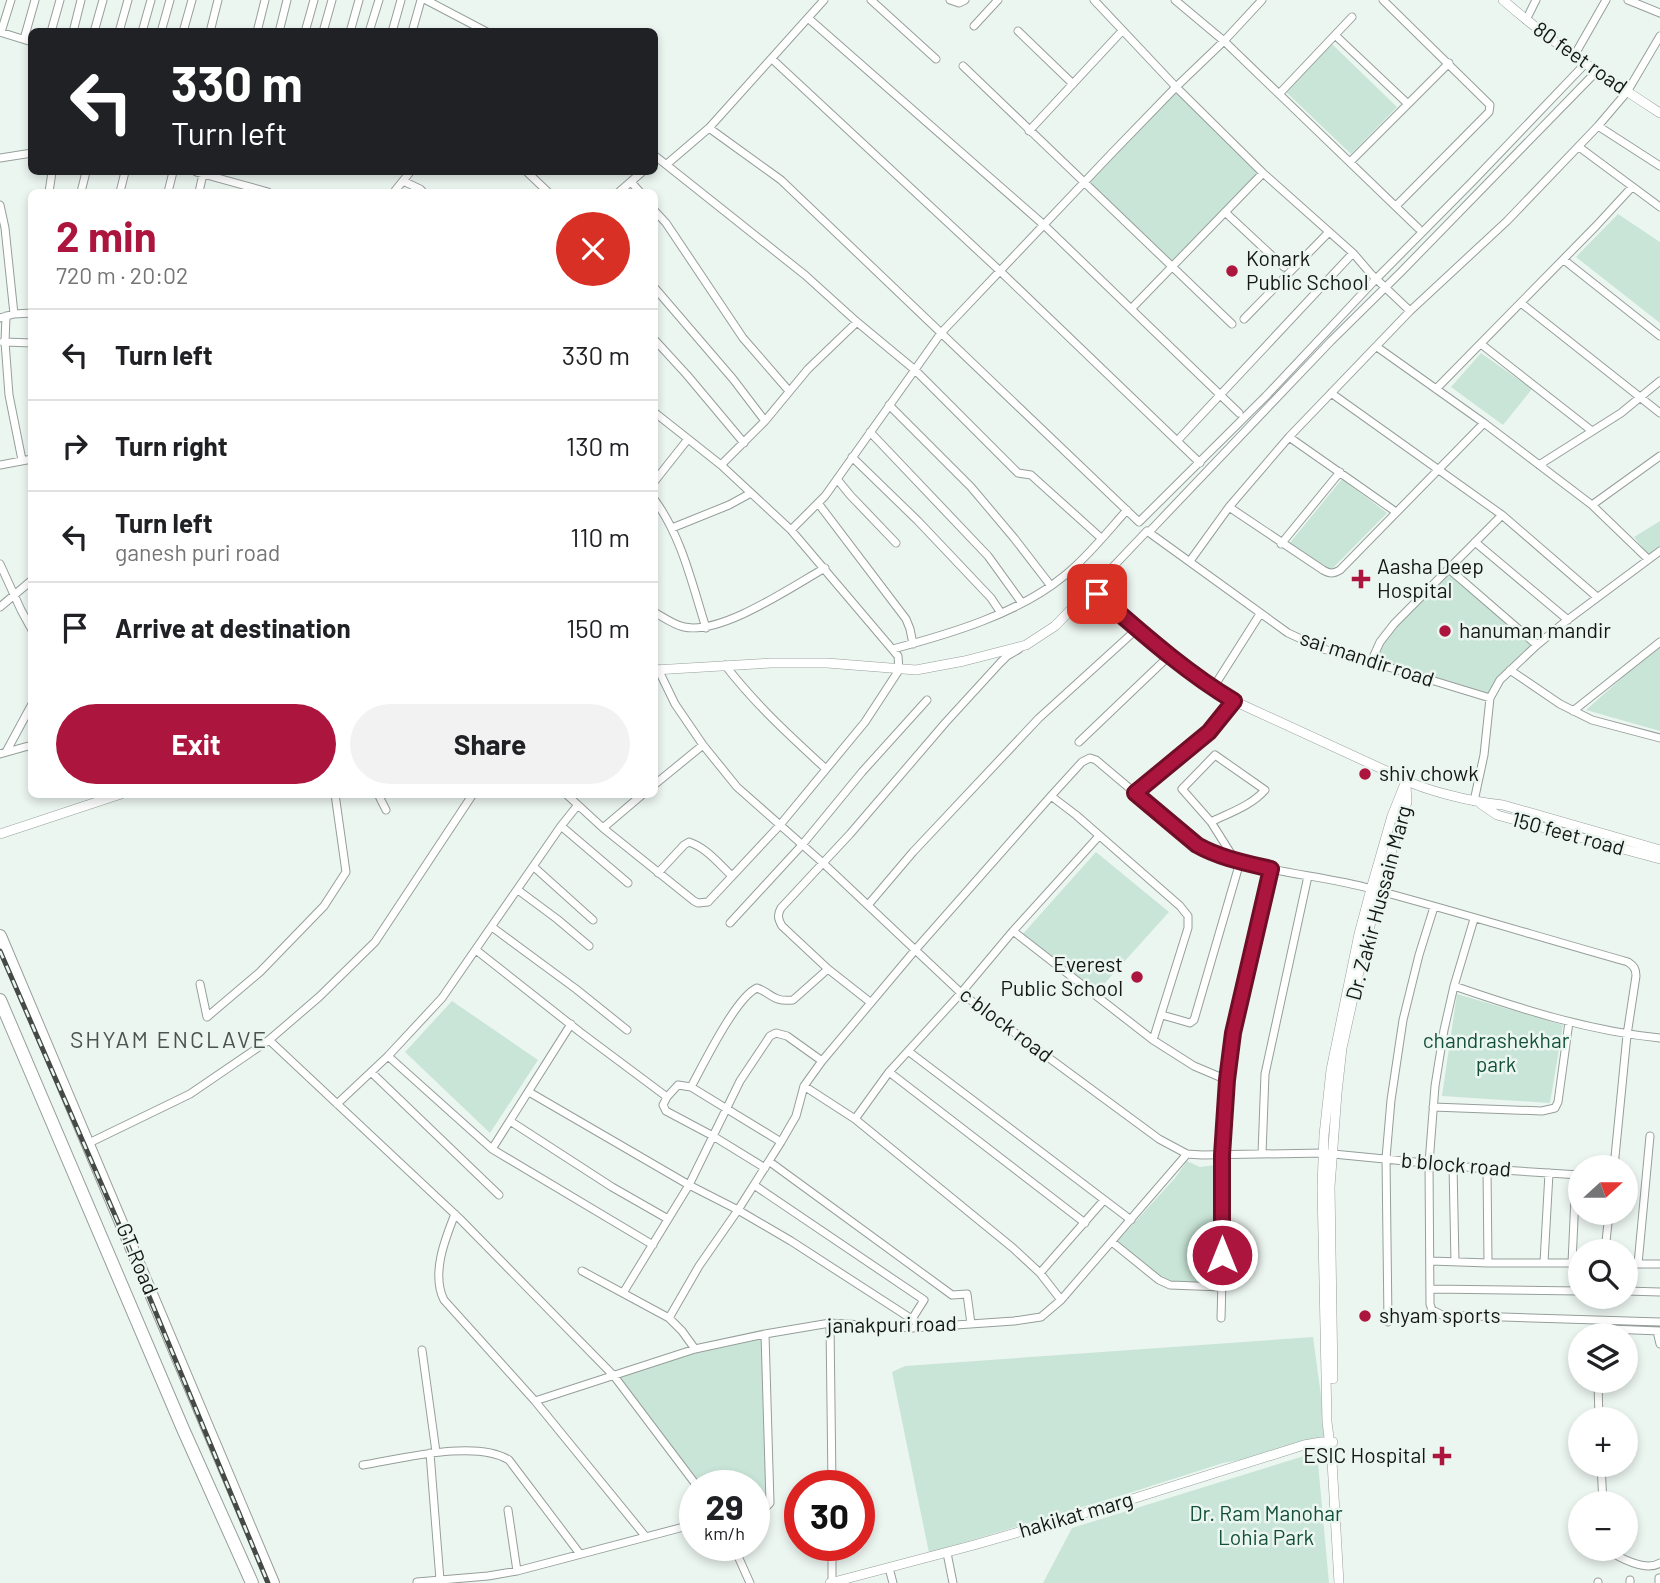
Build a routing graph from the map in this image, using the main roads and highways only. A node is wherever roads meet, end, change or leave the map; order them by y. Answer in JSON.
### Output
{"nodes":[{"id":1,"x":0,"y":936,"type":"edge"},
{"id":2,"x":0,"y":1000,"type":"edge"},
{"id":3,"x":173,"y":1345,"type":"junction"},
{"id":4,"x":151,"y":1353,"type":"junction"},
{"id":5,"x":271,"y":1582,"type":"edge"},
{"id":6,"x":252,"y":1583,"type":"edge"}],
"edges":[{"from":1,"to":3,"type":"highway","name":"GT Road"},
{"from":2,"to":4,"type":"highway","name":"GT Road"},
{"from":3,"to":4,"type":"highway"},
{"from":3,"to":5,"type":"highway","name":"GT Road"},
{"from":4,"to":6,"type":"highway","name":"GT Road"}]}
